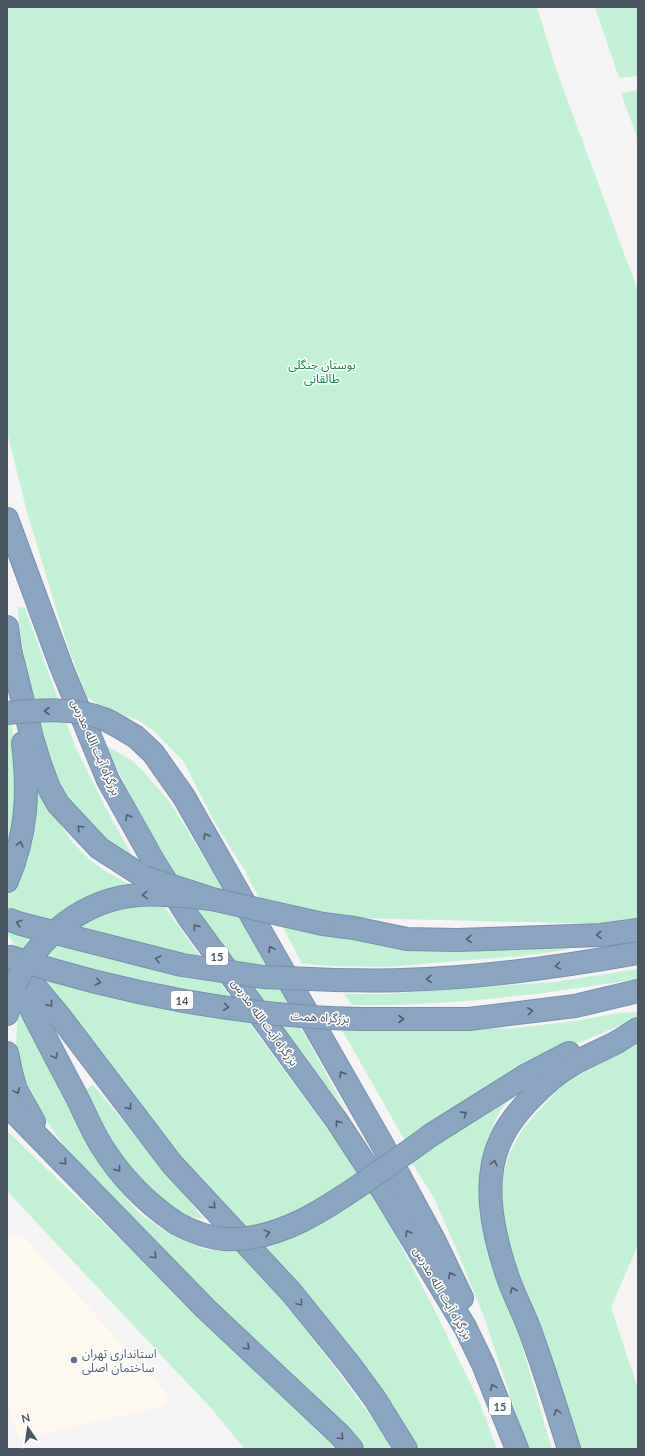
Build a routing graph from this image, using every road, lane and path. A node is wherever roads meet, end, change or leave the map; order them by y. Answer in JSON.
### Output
{"nodes":[{"id":1,"x":7,"y":519,"type":"edge"},
{"id":2,"x":7,"y":627,"type":"edge"},
{"id":3,"x":11,"y":654,"type":"junction"},
{"id":4,"x":7,"y":713,"type":"edge"},
{"id":5,"x":7,"y":881,"type":"edge"},
{"id":6,"x":212,"y":899,"type":"junction"},
{"id":7,"x":7,"y":919,"type":"edge"},
{"id":8,"x":638,"y":930,"type":"edge"},
{"id":9,"x":7,"y":953,"type":"edge"},
{"id":10,"x":638,"y":953,"type":"edge"},
{"id":11,"x":7,"y":957,"type":"edge"},
{"id":12,"x":638,"y":992,"type":"edge"},
{"id":13,"x":7,"y":1014,"type":"edge"},
{"id":14,"x":638,"y":1028,"type":"edge"},
{"id":15,"x":7,"y":1053,"type":"edge"},
{"id":16,"x":7,"y":1105,"type":"edge"},
{"id":17,"x":44,"y":1142,"type":"junction"},
{"id":18,"x":483,"y":1364,"type":"junction"},
{"id":19,"x":352,"y":1449,"type":"edge"},
{"id":20,"x":406,"y":1449,"type":"edge"},
{"id":21,"x":517,"y":1449,"type":"edge"},
{"id":22,"x":568,"y":1449,"type":"edge"}],
"edges":[{"from":18,"to":1,"type":"highway","name":"بزرگراه آیت الله مدرس","number":"15","one_way":true},
{"from":2,"to":3,"type":"highway"},
{"from":5,"to":3,"type":"highway","one_way":true},
{"from":6,"to":3,"type":"highway","one_way":true,"bridge":true},
{"from":18,"to":4,"type":"highway","one_way":true,"bridge":true},
{"from":8,"to":6,"type":"highway","one_way":true,"bridge":true},
{"from":6,"to":13,"type":"highway","one_way":true,"bridge":true},
{"from":10,"to":7,"type":"highway","one_way":true,"bridge":true},
{"from":9,"to":20,"type":"highway","one_way":true},
{"from":11,"to":12,"type":"highway","name":"بزرگراه همت","number":"14","one_way":true,"bridge":true},
{"from":11,"to":14,"type":"highway","one_way":true,"bridge":true},
{"from":22,"to":14,"type":"highway","one_way":true},
{"from":15,"to":17,"type":"highway","one_way":true},
{"from":16,"to":17,"type":"highway"},
{"from":17,"to":19,"type":"highway","one_way":true},
{"from":21,"to":18,"type":"highway","name":"بزرگراه آیت الله مدرس","number":"15","one_way":true}]}
